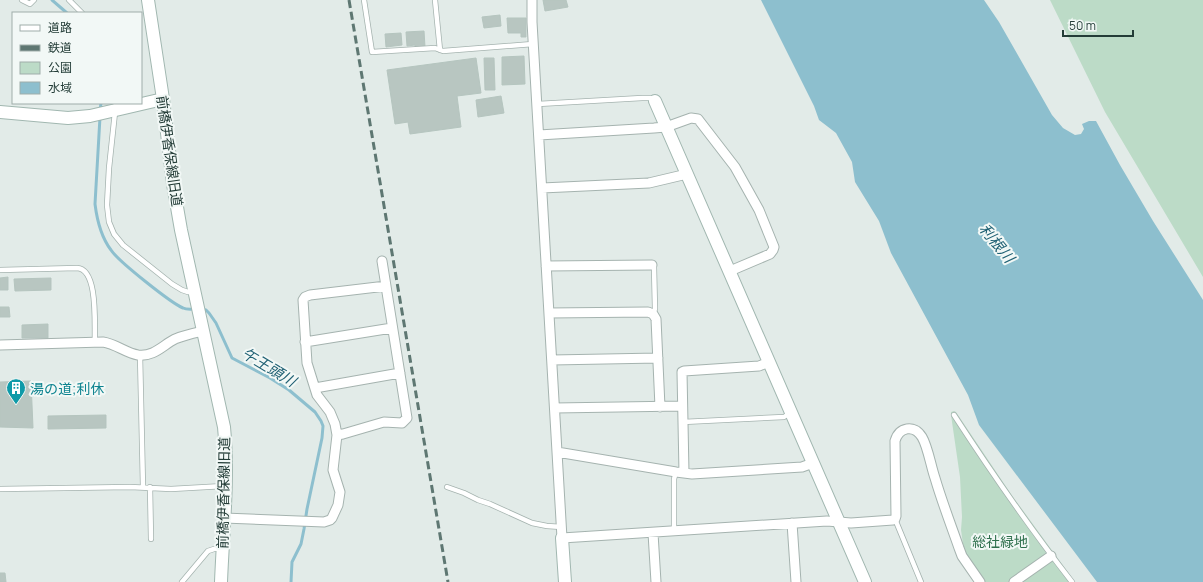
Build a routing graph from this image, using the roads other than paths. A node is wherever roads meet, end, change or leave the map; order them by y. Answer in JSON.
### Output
{"nodes":[{"id":1,"x":22,"y":0,"type":"edge"},
{"id":2,"x":69,"y":0,"type":"edge"},
{"id":3,"x":148,"y":0,"type":"edge"},
{"id":4,"x":364,"y":0,"type":"edge"},
{"id":5,"x":435,"y":0,"type":"edge"},
{"id":6,"x":532,"y":0,"type":"edge"},
{"id":7,"x":34,"y":1,"type":"edge"},
{"id":8,"x":81,"y":12,"type":"edge"},
{"id":9,"x":533,"y":44,"type":"junction"},
{"id":10,"x":440,"y":50,"type":"junction"},
{"id":11,"x":163,"y":99,"type":"junction"},
{"id":12,"x":655,"y":101,"type":"joint"},
{"id":13,"x":142,"y":103,"type":"edge"},
{"id":14,"x":136,"y":104,"type":"edge"},
{"id":15,"x":538,"y":104,"type":"junction"},
{"id":16,"x":115,"y":108,"type":"edge"},
{"id":17,"x":0,"y":112,"type":"edge"},
{"id":18,"x":666,"y":127,"type":"junction"},
{"id":19,"x":539,"y":135,"type":"junction"},
{"id":20,"x":687,"y":174,"type":"junction"},
{"id":21,"x":542,"y":188,"type":"junction"},
{"id":22,"x":382,"y":261,"type":"dead end"},
{"id":23,"x":652,"y":265,"type":"joint"},
{"id":24,"x":546,"y":266,"type":"junction"},
{"id":25,"x":0,"y":270,"type":"edge"},
{"id":26,"x":730,"y":271,"type":"junction"},
{"id":27,"x":386,"y":286,"type":"junction"},
{"id":28,"x":196,"y":301,"type":"junction"},
{"id":29,"x":549,"y":313,"type":"junction"},
{"id":30,"x":653,"y":314,"type":"junction"},
{"id":31,"x":392,"y":328,"type":"junction"},
{"id":32,"x":203,"y":331,"type":"junction"},
{"id":33,"x":95,"y":342,"type":"junction"},
{"id":34,"x":305,"y":342,"type":"junction"},
{"id":35,"x":0,"y":345,"type":"edge"},
{"id":36,"x":140,"y":355,"type":"junction"},
{"id":37,"x":658,"y":358,"type":"junction"},
{"id":38,"x":552,"y":360,"type":"junction"},
{"id":39,"x":769,"y":362,"type":"junction"},
{"id":40,"x":400,"y":373,"type":"junction"},
{"id":41,"x":315,"y":388,"type":"junction"},
{"id":42,"x":682,"y":406,"type":"junction"},
{"id":43,"x":660,"y":407,"type":"junction"},
{"id":44,"x":555,"y":408,"type":"junction"},
{"id":45,"x":791,"y":413,"type":"junction"},
{"id":46,"x":954,"y":415,"type":"dead end"},
{"id":47,"x":683,"y":422,"type":"junction"},
{"id":48,"x":337,"y":434,"type":"junction"},
{"id":49,"x":557,"y":452,"type":"junction"},
{"id":50,"x":813,"y":463,"type":"junction"},
{"id":51,"x":680,"y":473,"type":"junction"},
{"id":52,"x":226,"y":486,"type":"junction"},
{"id":53,"x":143,"y":487,"type":"junction"},
{"id":54,"x":150,"y":487,"type":"junction"},
{"id":55,"x":447,"y":487,"type":"dead end"},
{"id":56,"x":0,"y":489,"type":"edge"},
{"id":57,"x":224,"y":518,"type":"junction"},
{"id":58,"x":895,"y":519,"type":"junction"},
{"id":59,"x":839,"y":521,"type":"junction"},
{"id":60,"x":792,"y":523,"type":"junction"},
{"id":61,"x":674,"y":531,"type":"junction"},
{"id":62,"x":562,"y":532,"type":"junction"},
{"id":63,"x":653,"y":533,"type":"junction"},
{"id":64,"x":151,"y":539,"type":"dead end"},
{"id":65,"x":223,"y":548,"type":"junction"},
{"id":66,"x":1051,"y":556,"type":"junction"},
{"id":67,"x":1026,"y":579,"type":"edge"},
{"id":68,"x":182,"y":582,"type":"edge"},
{"id":69,"x":221,"y":582,"type":"edge"},
{"id":70,"x":565,"y":582,"type":"edge"},
{"id":71,"x":656,"y":582,"type":"edge"},
{"id":72,"x":796,"y":582,"type":"edge"},
{"id":73,"x":865,"y":582,"type":"edge"},
{"id":74,"x":921,"y":582,"type":"edge"},
{"id":75,"x":980,"y":582,"type":"edge"},
{"id":76,"x":1014,"y":582,"type":"edge"},
{"id":77,"x":1072,"y":582,"type":"edge"}],
"edges":[{"from":1,"to":7,"type":"lane"},
{"from":2,"to":8,"type":"lane"},
{"from":3,"to":11,"type":"street","name":"前橋伊香保線旧道"},
{"from":4,"to":10,"type":"lane"},
{"from":5,"to":10,"type":"lane"},
{"from":6,"to":9,"type":"street"},
{"from":9,"to":10,"type":"lane"},
{"from":9,"to":15,"type":"street"},
{"from":11,"to":13,"type":"street"},
{"from":11,"to":28,"type":"street","name":"前橋伊香保線旧道"},
{"from":12,"to":15,"type":"lane"},
{"from":12,"to":18,"type":"street"},
{"from":14,"to":16,"type":"street"},
{"from":15,"to":19,"type":"street"},
{"from":16,"to":17,"type":"street"},
{"from":16,"to":28,"type":"lane"},
{"from":18,"to":19,"type":"street"},
{"from":18,"to":20,"type":"street"},
{"from":18,"to":26,"type":"street"},
{"from":19,"to":21,"type":"street"},
{"from":20,"to":21,"type":"street"},
{"from":20,"to":26,"type":"street"},
{"from":21,"to":24,"type":"street"},
{"from":22,"to":27,"type":"street"},
{"from":23,"to":24,"type":"street"},
{"from":23,"to":30,"type":"lane"},
{"from":24,"to":29,"type":"street"},
{"from":25,"to":33,"type":"lane"},
{"from":26,"to":39,"type":"street"},
{"from":27,"to":31,"type":"street"},
{"from":27,"to":34,"type":"street"},
{"from":28,"to":32,"type":"street","name":"前橋伊香保線旧道"},
{"from":29,"to":30,"type":"street"},
{"from":29,"to":38,"type":"street"},
{"from":30,"to":37,"type":"street"},
{"from":31,"to":34,"type":"street"},
{"from":31,"to":40,"type":"street"},
{"from":32,"to":36,"type":"street"},
{"from":32,"to":52,"type":"street","name":"前橋伊香保線旧道"},
{"from":33,"to":35,"type":"street"},
{"from":33,"to":36,"type":"street"},
{"from":34,"to":41,"type":"street"},
{"from":36,"to":53,"type":"lane"},
{"from":37,"to":38,"type":"street"},
{"from":37,"to":43,"type":"street"},
{"from":38,"to":44,"type":"street"},
{"from":39,"to":42,"type":"street"},
{"from":39,"to":45,"type":"street"},
{"from":40,"to":41,"type":"street"},
{"from":40,"to":48,"type":"street"},
{"from":41,"to":48,"type":"street"},
{"from":42,"to":43,"type":"street"},
{"from":42,"to":47,"type":"street"},
{"from":43,"to":44,"type":"street"},
{"from":44,"to":49,"type":"street"},
{"from":45,"to":47,"type":"lane"},
{"from":45,"to":50,"type":"street"},
{"from":46,"to":66,"type":"lane"},
{"from":47,"to":51,"type":"street"},
{"from":48,"to":57,"type":"street"},
{"from":49,"to":51,"type":"street"},
{"from":49,"to":62,"type":"street"},
{"from":50,"to":51,"type":"street"},
{"from":50,"to":59,"type":"street"},
{"from":51,"to":61,"type":"lane"},
{"from":52,"to":54,"type":"lane"},
{"from":52,"to":57,"type":"street","name":"前橋伊香保線旧道"},
{"from":53,"to":54,"type":"lane"},
{"from":53,"to":56,"type":"lane"},
{"from":54,"to":64,"type":"lane"},
{"from":55,"to":62,"type":"lane"},
{"from":57,"to":65,"type":"street","name":"前橋伊香保線旧道"},
{"from":58,"to":59,"type":"street"},
{"from":58,"to":74,"type":"lane"},
{"from":58,"to":75,"type":"street"},
{"from":59,"to":60,"type":"street"},
{"from":59,"to":73,"type":"street"},
{"from":60,"to":61,"type":"street"},
{"from":60,"to":72,"type":"street"},
{"from":61,"to":63,"type":"street"},
{"from":62,"to":63,"type":"street"},
{"from":62,"to":70,"type":"street"},
{"from":63,"to":71,"type":"street"},
{"from":65,"to":68,"type":"lane"},
{"from":65,"to":69,"type":"street","name":"前橋伊香保線旧道"},
{"from":66,"to":67,"type":"street"},
{"from":66,"to":77,"type":"lane"},
{"from":67,"to":76,"type":"street"}]}
